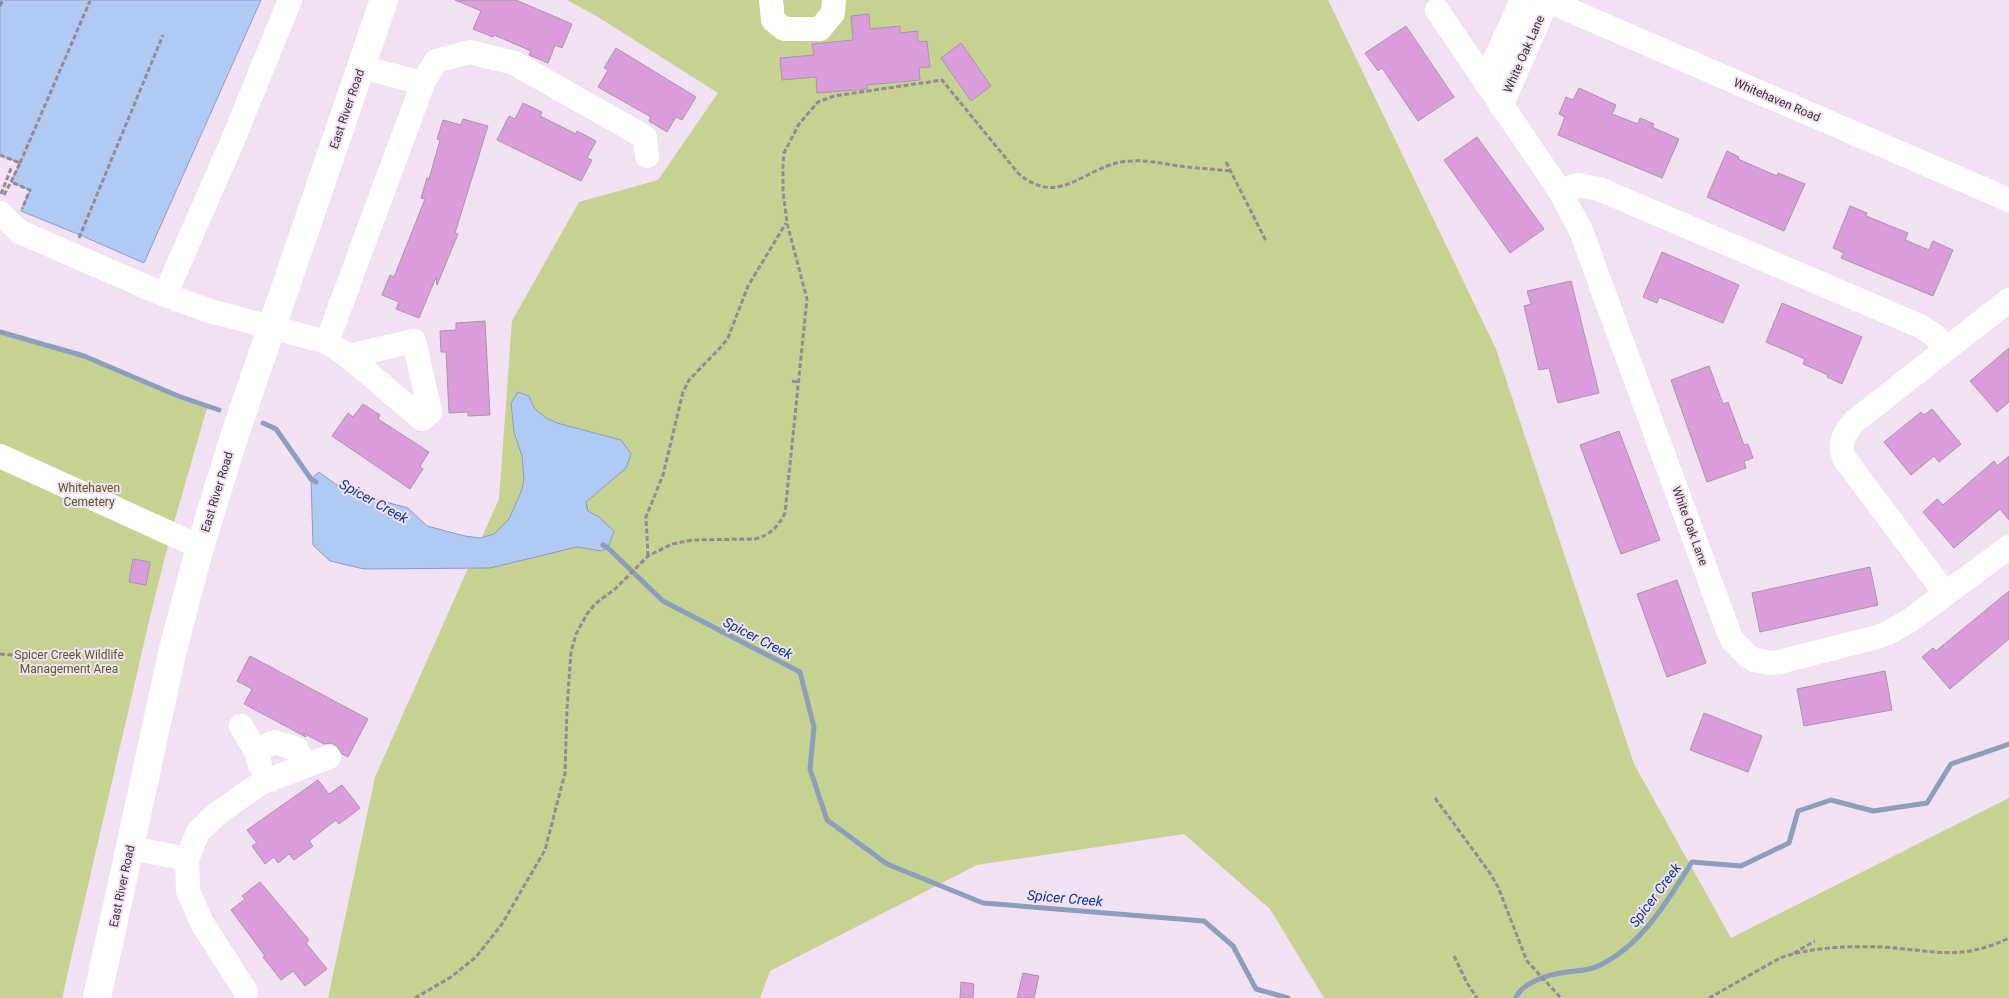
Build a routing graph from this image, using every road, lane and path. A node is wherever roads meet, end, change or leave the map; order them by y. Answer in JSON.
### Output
{"nodes":[{"id":1,"x":3,"y":0,"type":"edge"},
{"id":2,"x":290,"y":0,"type":"edge"},
{"id":3,"x":384,"y":0,"type":"edge"},
{"id":4,"x":771,"y":0,"type":"edge"},
{"id":5,"x":834,"y":0,"type":"edge"},
{"id":6,"x":1522,"y":0,"type":"edge"},
{"id":7,"x":1546,"y":0,"type":"edge"},
{"id":8,"x":90,"y":1,"type":"edge"},
{"id":9,"x":0,"y":6,"type":"edge"},
{"id":10,"x":1437,"y":10,"type":"dead end"},
{"id":11,"x":163,"y":36,"type":"dead end"},
{"id":12,"x":361,"y":67,"type":"junction"},
{"id":13,"x":1485,"y":82,"type":"junction"},
{"id":14,"x":423,"y":83,"type":"junction"},
{"id":15,"x":1501,"y":106,"type":"junction"},
{"id":16,"x":0,"y":155,"type":"edge"},
{"id":17,"x":647,"y":156,"type":"dead end"},
{"id":18,"x":1226,"y":162,"type":"dead end"},
{"id":19,"x":20,"y":163,"type":"junction"},
{"id":20,"x":12,"y":166,"type":"dead end"},
{"id":21,"x":1231,"y":171,"type":"junction"},
{"id":22,"x":11,"y":182,"type":"junction"},
{"id":23,"x":1560,"y":191,"type":"junction"},
{"id":24,"x":0,"y":198,"type":"edge"},
{"id":25,"x":2009,"y":200,"type":"edge"},
{"id":26,"x":0,"y":213,"type":"edge"},
{"id":27,"x":29,"y":214,"type":"dead end"},
{"id":28,"x":787,"y":222,"type":"junction"},
{"id":29,"x":72,"y":231,"type":"dead end"},
{"id":30,"x":80,"y":235,"type":"junction"},
{"id":31,"x":89,"y":239,"type":"dead end"},
{"id":32,"x":1266,"y":241,"type":"dead end"},
{"id":33,"x":165,"y":296,"type":"junction"},
{"id":34,"x":2009,"y":300,"type":"edge"},
{"id":35,"x":273,"y":328,"type":"junction"},
{"id":36,"x":327,"y":342,"type":"junction"},
{"id":37,"x":1946,"y":348,"type":"junction"},
{"id":38,"x":348,"y":356,"type":"dead end"},
{"id":39,"x":792,"y":381,"type":"dead end"},
{"id":40,"x":799,"y":382,"type":"junction"},
{"id":41,"x":0,"y":456,"type":"edge"},
{"id":42,"x":200,"y":547,"type":"junction"},
{"id":43,"x":2009,"y":547,"type":"edge"},
{"id":44,"x":648,"y":556,"type":"junction"},
{"id":45,"x":1945,"y":593,"type":"junction"},
{"id":46,"x":0,"y":654,"type":"edge"},
{"id":47,"x":44,"y":659,"type":"dead end"},
{"id":48,"x":241,"y":726,"type":"dead end"},
{"id":49,"x":256,"y":751,"type":"junction"},
{"id":50,"x":329,"y":757,"type":"dead end"},
{"id":51,"x":303,"y":766,"type":"junction"},
{"id":52,"x":261,"y":783,"type":"junction"},
{"id":53,"x":1435,"y":798,"type":"dead end"},
{"id":54,"x":131,"y":848,"type":"junction"},
{"id":55,"x":188,"y":859,"type":"junction"},
{"id":56,"x":2009,"y":938,"type":"edge"},
{"id":57,"x":1815,"y":941,"type":"dead end"},
{"id":58,"x":1791,"y":954,"type":"junction"},
{"id":59,"x":1454,"y":956,"type":"dead end"},
{"id":60,"x":246,"y":992,"type":"dead end"},
{"id":61,"x":97,"y":998,"type":"edge"},
{"id":62,"x":415,"y":998,"type":"edge"},
{"id":63,"x":1477,"y":998,"type":"edge"},
{"id":64,"x":1562,"y":998,"type":"edge"},
{"id":65,"x":1709,"y":998,"type":"edge"}],
"edges":[{"from":1,"to":9,"type":"path"},
{"from":2,"to":33,"type":"street"},
{"from":3,"to":12,"type":"main road","name":"East River Road"},
{"from":4,"to":5,"type":"street"},
{"from":6,"to":13,"type":"street","name":"White Oak Lane"},
{"from":7,"to":15,"type":"street","name":"White Oak Lane"},
{"from":7,"to":25,"type":"street","name":"Whitehaven Road"},
{"from":8,"to":19,"type":"path"},
{"from":10,"to":13,"type":"street","name":"White Oak Lane"},
{"from":11,"to":30,"type":"path"},
{"from":12,"to":14,"type":"street"},
{"from":12,"to":35,"type":"main road","name":"East River Road"},
{"from":13,"to":15,"type":"street","name":"White Oak Lane"},
{"from":14,"to":17,"type":"street"},
{"from":14,"to":36,"type":"street"},
{"from":15,"to":23,"type":"street","name":"White Oak Lane"},
{"from":16,"to":19,"type":"path"},
{"from":18,"to":21,"type":"path"},
{"from":19,"to":22,"type":"path"},
{"from":20,"to":24,"type":"path"},
{"from":21,"to":28,"type":"path"},
{"from":21,"to":32,"type":"path"},
{"from":22,"to":24,"type":"path"},
{"from":22,"to":27,"type":"path"},
{"from":23,"to":37,"type":"street"},
{"from":23,"to":45,"type":"street","name":"White Oak Lane"},
{"from":26,"to":33,"type":"street"},
{"from":28,"to":40,"type":"path"},
{"from":28,"to":44,"type":"path"},
{"from":29,"to":30,"type":"path"},
{"from":30,"to":31,"type":"path"},
{"from":33,"to":35,"type":"street"},
{"from":34,"to":37,"type":"street"},
{"from":35,"to":36,"type":"street"},
{"from":35,"to":42,"type":"main road","name":"East River Road"},
{"from":36,"to":38,"type":"street"},
{"from":37,"to":45,"type":"street"},
{"from":39,"to":40,"type":"path"},
{"from":40,"to":44,"type":"path"},
{"from":41,"to":42,"type":"street"},
{"from":42,"to":54,"type":"main road","name":"East River Road"},
{"from":43,"to":45,"type":"street","name":"White Oak Lane"},
{"from":44,"to":62,"type":"path"},
{"from":46,"to":47,"type":"path"},
{"from":48,"to":49,"type":"street"},
{"from":49,"to":51,"type":"street"},
{"from":49,"to":52,"type":"street"},
{"from":50,"to":51,"type":"street"},
{"from":51,"to":52,"type":"street"},
{"from":52,"to":55,"type":"street"},
{"from":53,"to":64,"type":"path"},
{"from":54,"to":55,"type":"street"},
{"from":54,"to":61,"type":"main road","name":"East River Road"},
{"from":55,"to":60,"type":"street"},
{"from":56,"to":58,"type":"path"},
{"from":57,"to":58,"type":"path"},
{"from":58,"to":65,"type":"path"},
{"from":59,"to":63,"type":"path"}]}
